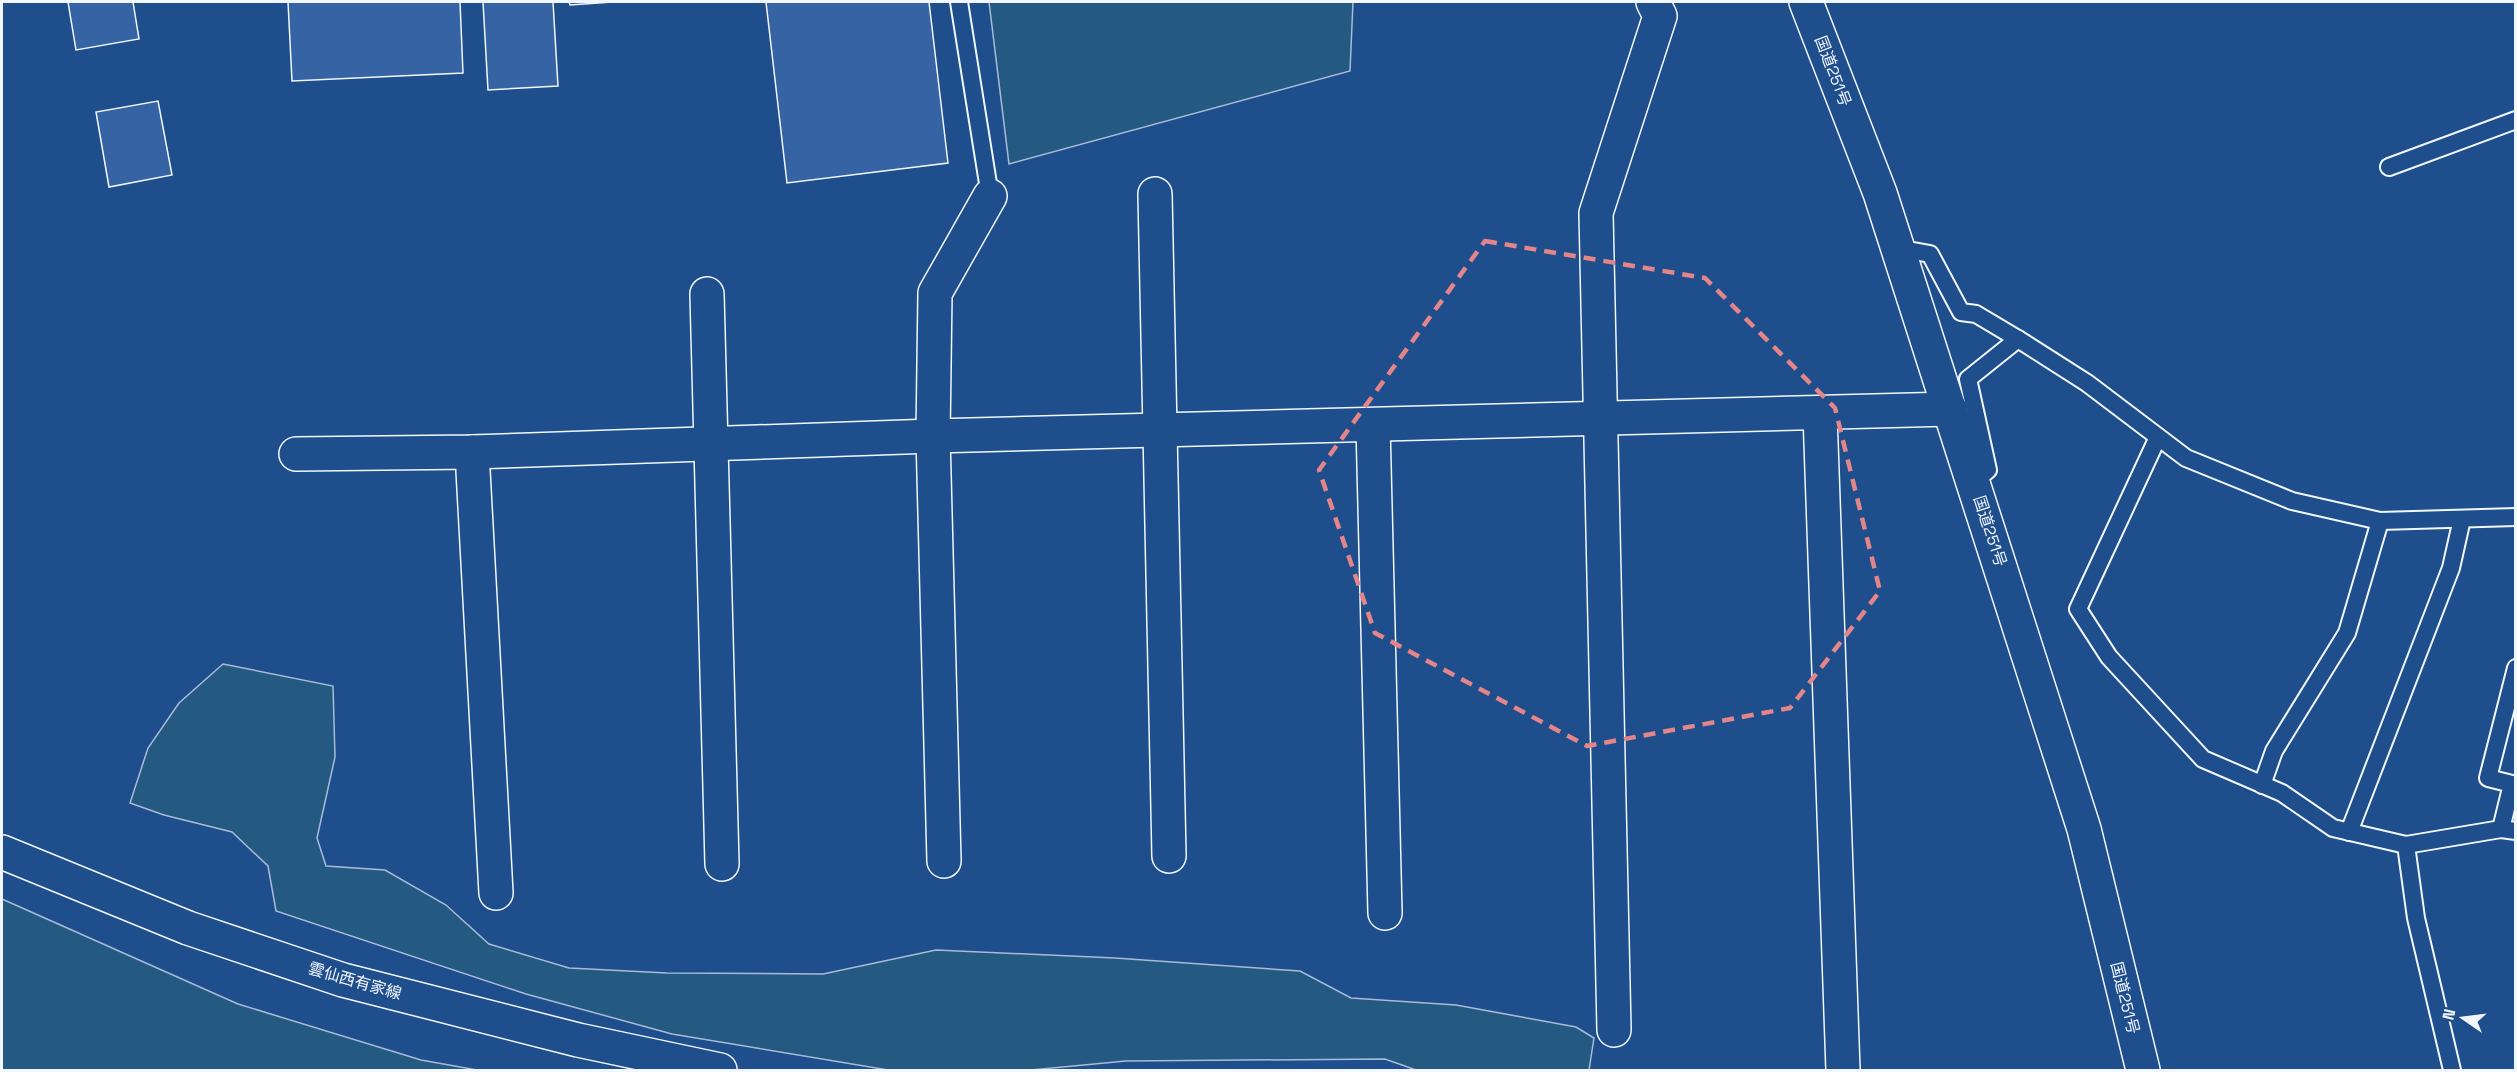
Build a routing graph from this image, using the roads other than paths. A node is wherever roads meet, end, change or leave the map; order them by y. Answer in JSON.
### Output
{"nodes":[{"id":1,"x":959,"y":2,"type":"edge"},
{"id":2,"x":1653,"y":2,"type":"edge"},
{"id":3,"x":1806,"y":2,"type":"edge"},
{"id":4,"x":2516,"y":120,"type":"edge"},
{"id":5,"x":2389,"y":167,"type":"dead end"},
{"id":6,"x":1155,"y":194,"type":"dead end"},
{"id":7,"x":990,"y":196,"type":"joint"},
{"id":8,"x":1898,"y":248,"type":"junction"},
{"id":9,"x":707,"y":294,"type":"dead end"},
{"id":10,"x":2018,"y":339,"type":"junction"},
{"id":11,"x":1950,"y":409,"type":"junction"},
{"id":12,"x":1820,"y":414,"type":"junction"},
{"id":13,"x":1601,"y":420,"type":"junction"},
{"id":14,"x":1373,"y":425,"type":"junction"},
{"id":15,"x":1160,"y":430,"type":"junction"},
{"id":16,"x":933,"y":436,"type":"junction"},
{"id":17,"x":2158,"y":437,"type":"junction"},
{"id":18,"x":711,"y":443,"type":"junction"},
{"id":19,"x":472,"y":452,"type":"junction"},
{"id":20,"x":296,"y":454,"type":"dead end"},
{"id":21,"x":1974,"y":482,"type":"junction"},
{"id":22,"x":2516,"y":517,"type":"edge"},
{"id":23,"x":2462,"y":519,"type":"junction"},
{"id":24,"x":2380,"y":521,"type":"junction"},
{"id":25,"x":2516,"y":668,"type":"edge"},
{"id":26,"x":2262,"y":784,"type":"junction"},
{"id":27,"x":2508,"y":830,"type":"edge"},
{"id":28,"x":2349,"y":832,"type":"junction"},
{"id":29,"x":2406,"y":845,"type":"junction"},
{"id":30,"x":2,"y":852,"type":"edge"},
{"id":31,"x":1169,"y":856,"type":"dead end"},
{"id":32,"x":944,"y":861,"type":"dead end"},
{"id":33,"x":722,"y":864,"type":"dead end"},
{"id":34,"x":496,"y":893,"type":"dead end"},
{"id":35,"x":1385,"y":913,"type":"dead end"},
{"id":36,"x":1614,"y":1030,"type":"dead end"},
{"id":37,"x":720,"y":1071,"type":"edge"},
{"id":38,"x":1843,"y":1071,"type":"edge"},
{"id":39,"x":2142,"y":1071,"type":"edge"},
{"id":40,"x":2452,"y":1071,"type":"edge"}],
"edges":[{"from":1,"to":7,"type":"lane"},
{"from":2,"to":13,"type":"main road"},
{"from":3,"to":8,"type":"main road","name":"国道251号"},
{"from":4,"to":5,"type":"lane"},
{"from":6,"to":15,"type":"main road"},
{"from":7,"to":16,"type":"main road"},
{"from":8,"to":10,"type":"lane"},
{"from":8,"to":11,"type":"main road","name":"国道251号"},
{"from":9,"to":18,"type":"main road"},
{"from":10,"to":17,"type":"lane"},
{"from":10,"to":21,"type":"lane"},
{"from":11,"to":12,"type":"main road"},
{"from":11,"to":21,"type":"main road","name":"国道251号"},
{"from":12,"to":13,"type":"main road"},
{"from":12,"to":38,"type":"main road"},
{"from":13,"to":14,"type":"main road"},
{"from":13,"to":36,"type":"main road"},
{"from":14,"to":15,"type":"main road"},
{"from":14,"to":35,"type":"main road"},
{"from":15,"to":16,"type":"main road"},
{"from":15,"to":31,"type":"main road"},
{"from":16,"to":18,"type":"main road"},
{"from":16,"to":32,"type":"main road"},
{"from":17,"to":24,"type":"lane"},
{"from":17,"to":26,"type":"lane"},
{"from":18,"to":19,"type":"main road"},
{"from":18,"to":33,"type":"main road"},
{"from":19,"to":20,"type":"main road"},
{"from":19,"to":34,"type":"main road"},
{"from":21,"to":39,"type":"main road","name":"国道251号"},
{"from":22,"to":23,"type":"lane"},
{"from":23,"to":24,"type":"lane"},
{"from":23,"to":28,"type":"lane"},
{"from":24,"to":26,"type":"lane"},
{"from":25,"to":27,"type":"lane"},
{"from":26,"to":28,"type":"lane"},
{"from":27,"to":29,"type":"lane"},
{"from":28,"to":29,"type":"lane"},
{"from":29,"to":40,"type":"lane"},
{"from":30,"to":37,"type":"main road","name":"雲仙西有家線"}]}
